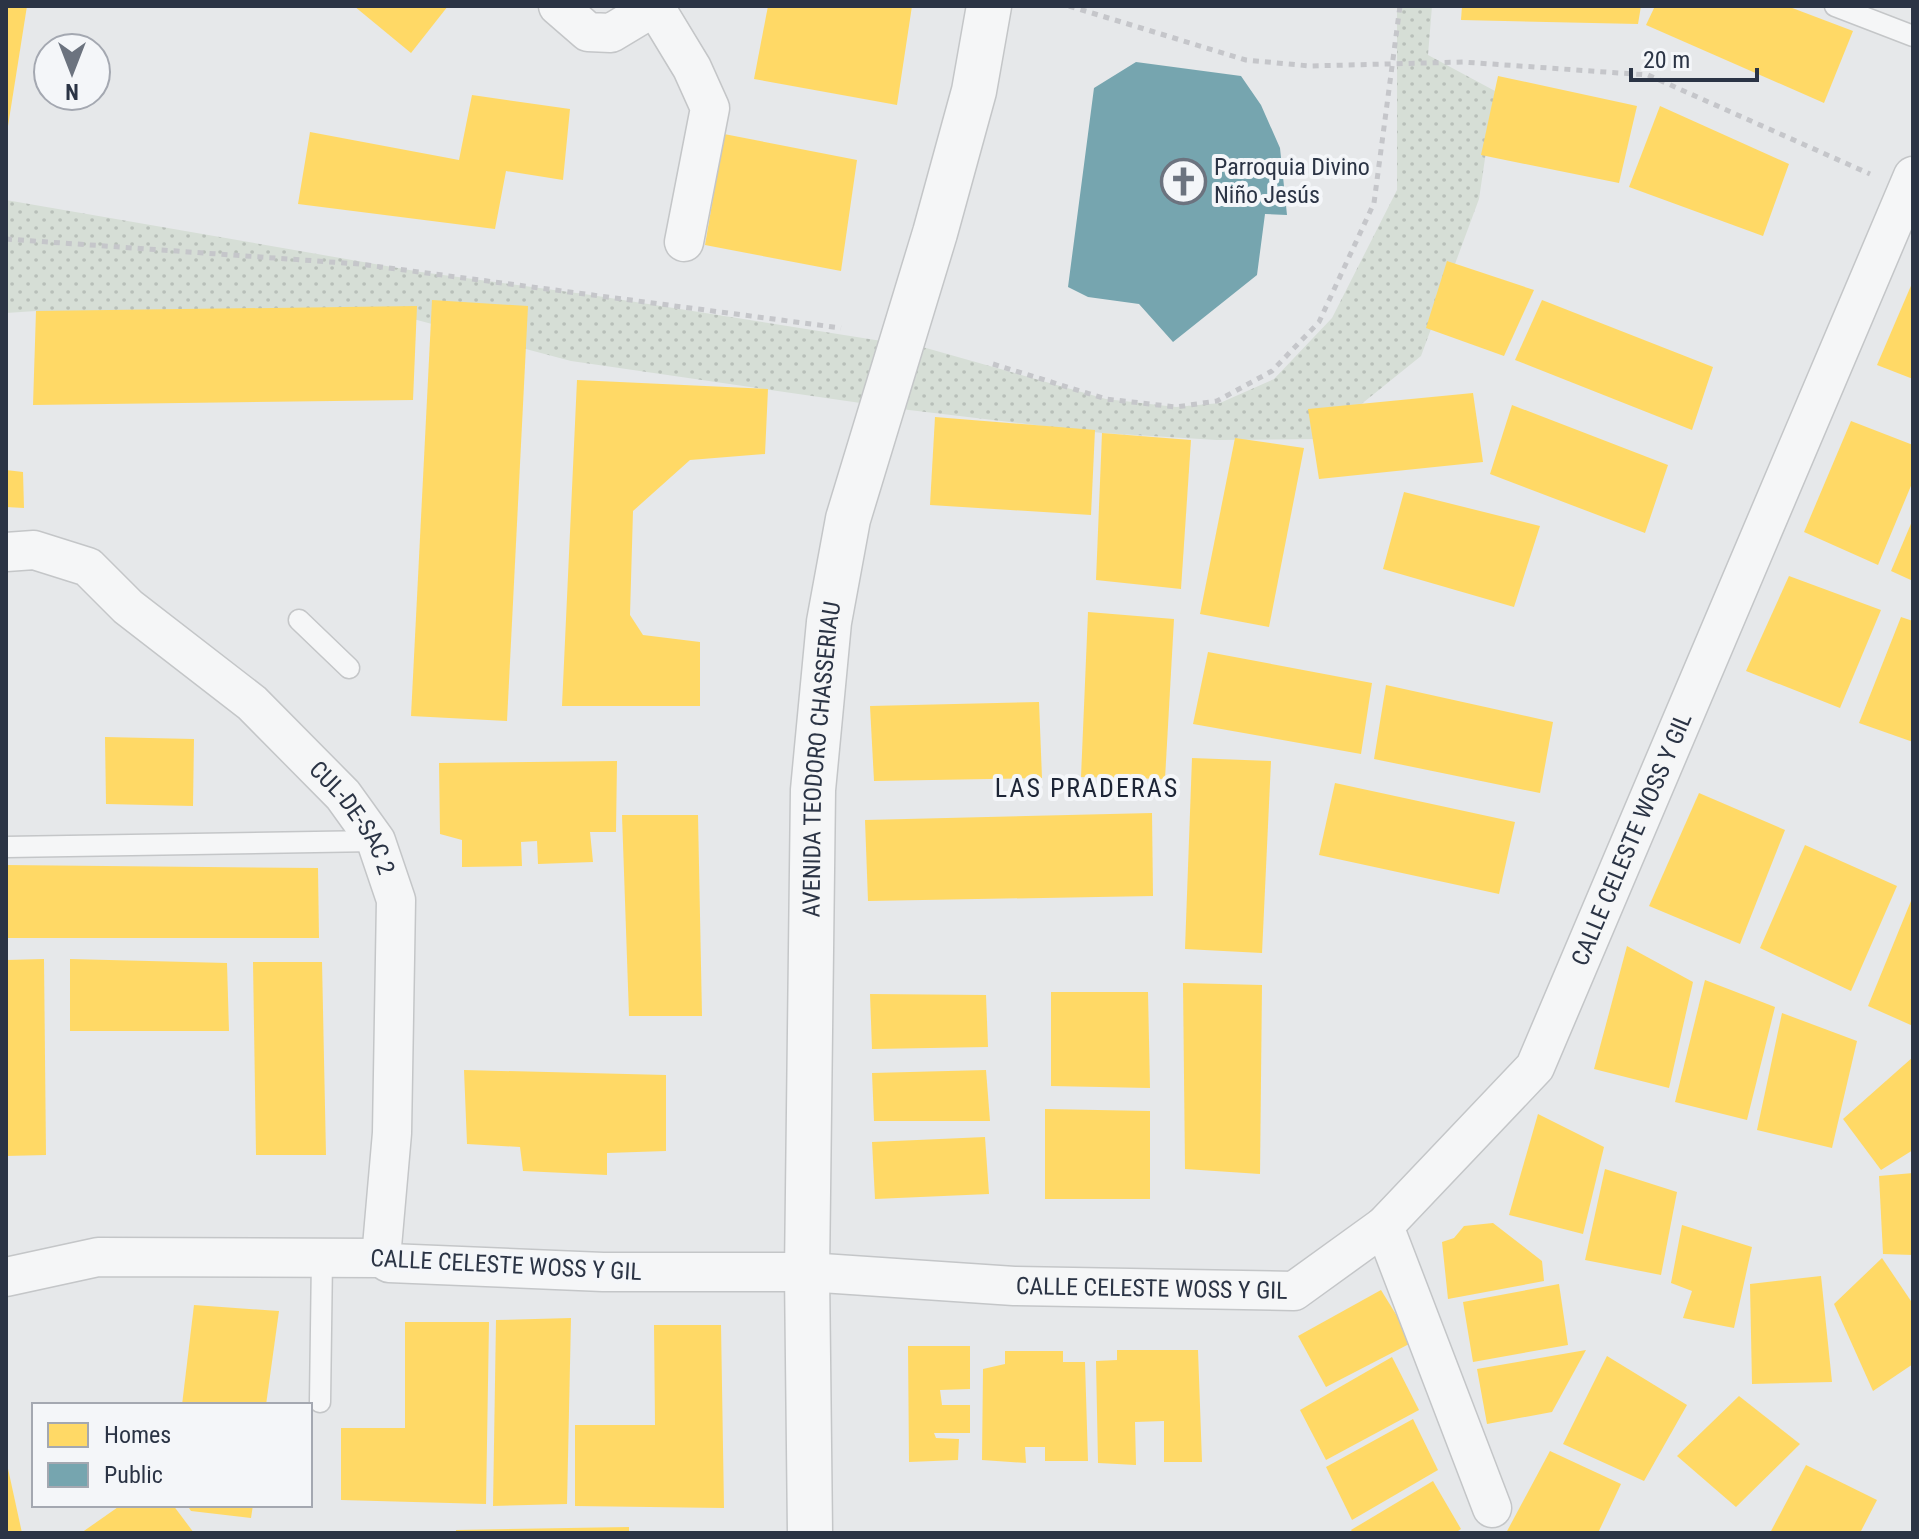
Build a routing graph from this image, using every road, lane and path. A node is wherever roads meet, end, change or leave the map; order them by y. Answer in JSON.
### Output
{"nodes":[{"id":1,"x":558,"y":6,"type":"edge"},
{"id":2,"x":656,"y":6,"type":"edge"},
{"id":3,"x":989,"y":6,"type":"edge"},
{"id":4,"x":1069,"y":6,"type":"edge"},
{"id":5,"x":1835,"y":6,"type":"edge"},
{"id":6,"x":1398,"y":7,"type":"edge"},
{"id":7,"x":1913,"y":36,"type":"edge"},
{"id":8,"x":1391,"y":63,"type":"junction"},
{"id":9,"x":1910,"y":183,"type":"edge"},
{"id":10,"x":6,"y":239,"type":"edge"},
{"id":11,"x":684,"y":242,"type":"dead end"},
{"id":12,"x":841,"y":328,"type":"dead end"},
{"id":13,"x":993,"y":364,"type":"dead end"},
{"id":14,"x":6,"y":552,"type":"edge"},
{"id":15,"x":299,"y":620,"type":"dead end"},
{"id":16,"x":349,"y":668,"type":"dead end"},
{"id":17,"x":376,"y":841,"type":"junction"},
{"id":18,"x":6,"y":847,"type":"edge"},
{"id":19,"x":1384,"y":1226,"type":"junction"},
{"id":20,"x":322,"y":1258,"type":"junction"},
{"id":21,"x":381,"y":1258,"type":"junction"},
{"id":22,"x":807,"y":1272,"type":"junction"},
{"id":23,"x":6,"y":1277,"type":"edge"},
{"id":24,"x":320,"y":1402,"type":"dead end"},
{"id":25,"x":1492,"y":1508,"type":"dead end"},
{"id":26,"x":810,"y":1533,"type":"edge"}],
"edges":[{"from":1,"to":2,"type":"street"},
{"from":2,"to":11,"type":"street"},
{"from":3,"to":22,"type":"street","name":"AVENIDA TEODORO CHASSERIAU"},
{"from":4,"to":8,"type":"path"},
{"from":5,"to":7,"type":"lane"},
{"from":6,"to":8,"type":"path"},
{"from":8,"to":9,"type":"path"},
{"from":8,"to":13,"type":"path"},
{"from":9,"to":19,"type":"street","name":"CALLE CELESTE WOSS Y GIL"},
{"from":10,"to":12,"type":"path"},
{"from":14,"to":17,"type":"street","name":"CUL-DE-SAC 2"},
{"from":15,"to":16,"type":"lane"},
{"from":17,"to":18,"type":"lane"},
{"from":17,"to":21,"type":"street","name":"CUL-DE-SAC 2"},
{"from":19,"to":22,"type":"street","name":"CALLE CELESTE WOSS Y GIL"},
{"from":19,"to":25,"type":"street"},
{"from":20,"to":21,"type":"street","name":"CALLE CELESTE WOSS Y GIL"},
{"from":20,"to":23,"type":"street","name":"CALLE CELESTE WOSS Y GIL"},
{"from":20,"to":24,"type":"lane"},
{"from":21,"to":22,"type":"street","name":"CALLE CELESTE WOSS Y GIL"},
{"from":22,"to":26,"type":"street","name":"AVENIDA TEODORO CHASSERIAU"}]}
